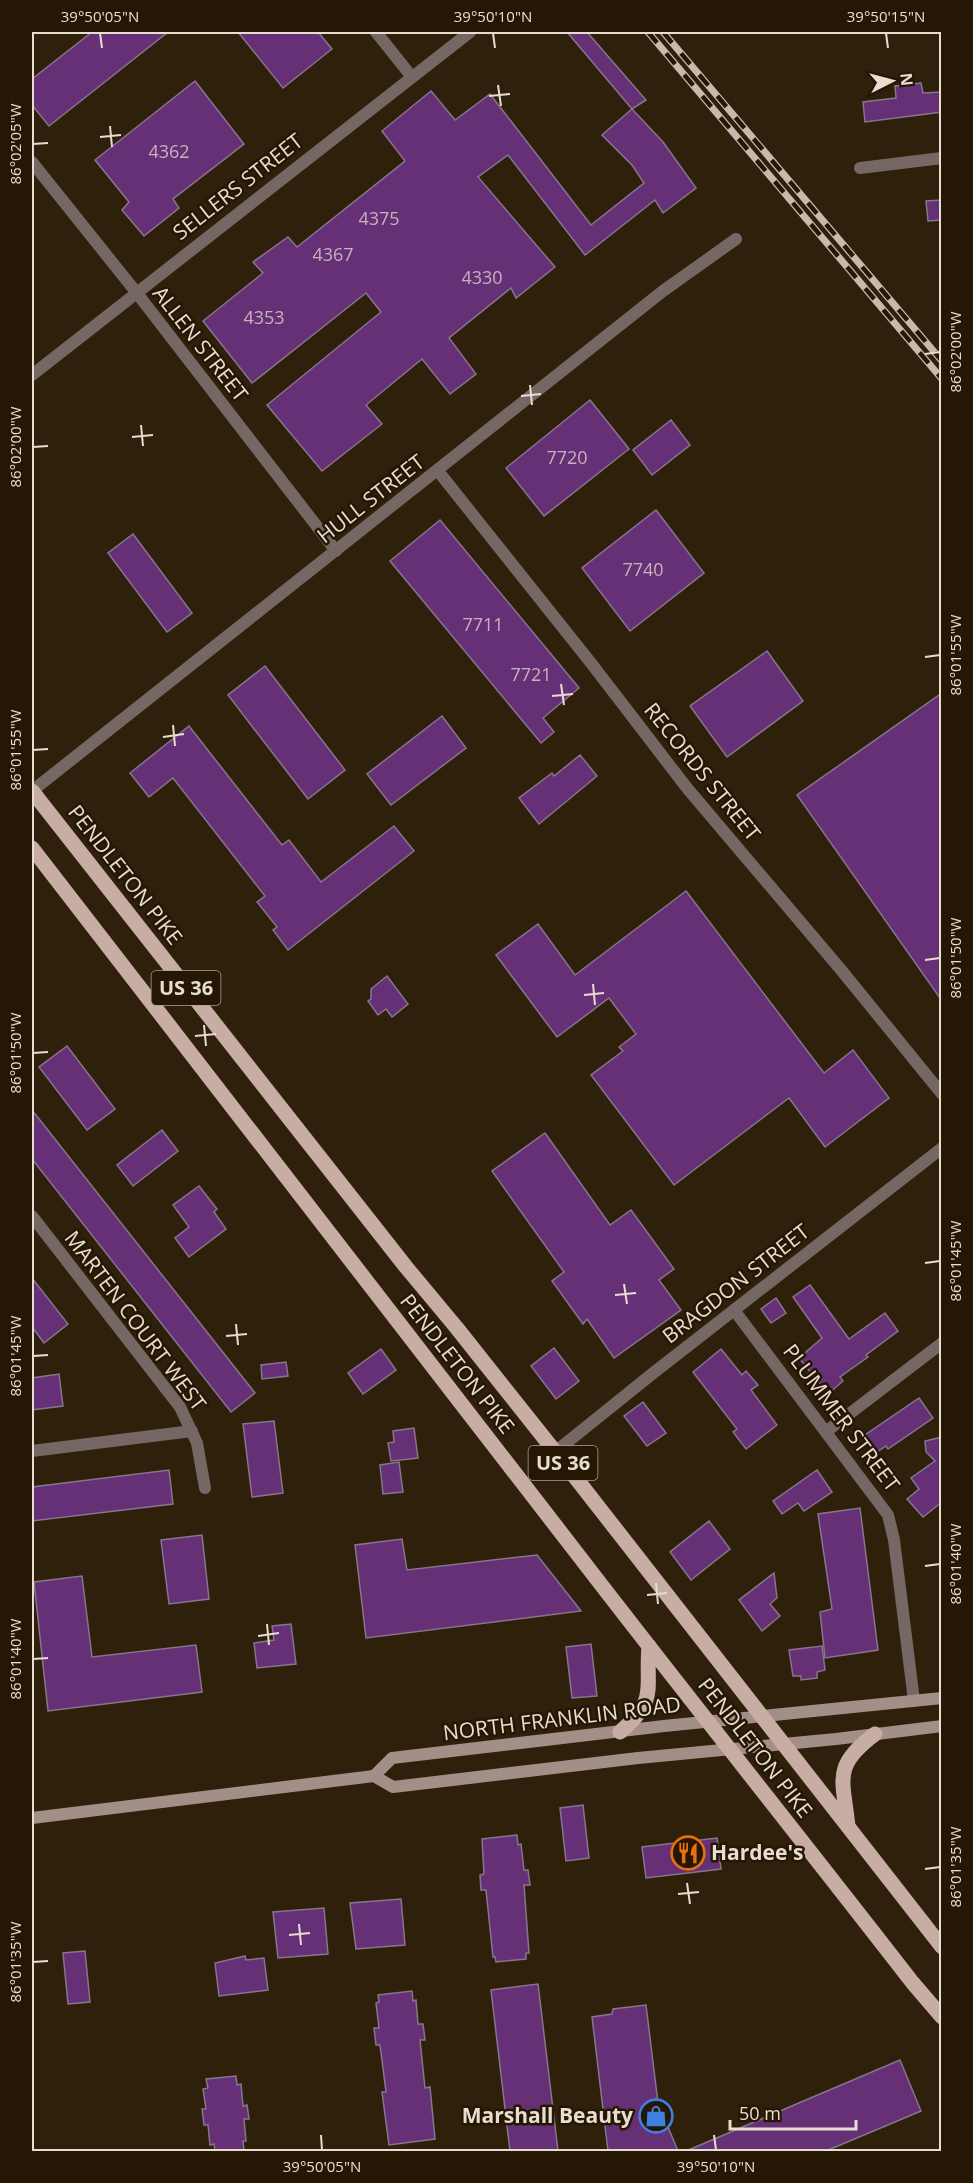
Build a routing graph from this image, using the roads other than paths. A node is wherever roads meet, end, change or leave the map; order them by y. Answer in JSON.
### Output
{"nodes":[{"id":1,"x":376,"y":32,"type":"edge"},
{"id":2,"x":470,"y":32,"type":"edge"},
{"id":3,"x":412,"y":77,"type":"junction"},
{"id":4,"x":942,"y":158,"type":"edge"},
{"id":5,"x":32,"y":162,"type":"edge"},
{"id":6,"x":860,"y":168,"type":"dead end"},
{"id":7,"x":736,"y":239,"type":"dead end"},
{"id":8,"x":136,"y":292,"type":"junction"},
{"id":9,"x":32,"y":375,"type":"edge"},
{"id":10,"x":438,"y":471,"type":"junction"},
{"id":11,"x":336,"y":551,"type":"junction"},
{"id":12,"x":32,"y":791,"type":"edge"},
{"id":13,"x":32,"y":848,"type":"edge"},
{"id":14,"x":942,"y":1094,"type":"edge"},
{"id":15,"x":942,"y":1148,"type":"edge"},
{"id":16,"x":32,"y":1216,"type":"edge"},
{"id":17,"x":734,"y":1310,"type":"junction"},
{"id":18,"x":942,"y":1343,"type":"edge"},
{"id":19,"x":192,"y":1431,"type":"junction"},
{"id":20,"x":827,"y":1431,"type":"junction"},
{"id":21,"x":32,"y":1451,"type":"edge"},
{"id":22,"x":555,"y":1452,"type":"junction"},
{"id":23,"x":205,"y":1488,"type":"dead end"},
{"id":24,"x":649,"y":1646,"type":"junction"},
{"id":25,"x":942,"y":1698,"type":"edge"},
{"id":26,"x":914,"y":1701,"type":"junction"},
{"id":27,"x":761,"y":1717,"type":"junction"},
{"id":28,"x":708,"y":1722,"type":"junction"},
{"id":29,"x":942,"y":1726,"type":"edge"},
{"id":30,"x":620,"y":1731,"type":"junction"},
{"id":31,"x":875,"y":1734,"type":"junction"},
{"id":32,"x":783,"y":1744,"type":"junction"},
{"id":33,"x":729,"y":1749,"type":"junction"},
{"id":34,"x":374,"y":1776,"type":"junction"},
{"id":35,"x":32,"y":1818,"type":"edge"},
{"id":36,"x":848,"y":1826,"type":"junction"},
{"id":37,"x":942,"y":1947,"type":"edge"},
{"id":38,"x":942,"y":2017,"type":"edge"}],
"edges":[{"from":1,"to":3,"type":"street"},
{"from":2,"to":3,"type":"street","name":"SELLERS STREET"},
{"from":3,"to":8,"type":"street","name":"SELLERS STREET"},
{"from":4,"to":6,"type":"street"},
{"from":5,"to":8,"type":"street","name":"ALLEN STREET"},
{"from":7,"to":10,"type":"street","name":"HULL STREET"},
{"from":8,"to":9,"type":"street","name":"SELLERS STREET"},
{"from":8,"to":11,"type":"street","name":"ALLEN STREET"},
{"from":10,"to":11,"type":"street","name":"HULL STREET"},
{"from":10,"to":14,"type":"street","name":"RECORDS STREET"},
{"from":11,"to":12,"type":"street","name":"HULL STREET"},
{"from":12,"to":22,"type":"main road","name":"PENDLETON PIKE","number":"US 36"},
{"from":13,"to":24,"type":"main road","name":"PENDLETON PIKE","number":"US 36"},
{"from":15,"to":17,"type":"street","name":"BRAGDON STREET"},
{"from":16,"to":19,"type":"street","name":"MARTEN COURT WEST"},
{"from":17,"to":20,"type":"street","name":"PLUMMER STREET"},
{"from":17,"to":22,"type":"street","name":"BRAGDON STREET"},
{"from":18,"to":20,"type":"street"},
{"from":19,"to":21,"type":"street"},
{"from":19,"to":23,"type":"street","name":"MARTEN COURT WEST"},
{"from":20,"to":26,"type":"street","name":"PLUMMER STREET"},
{"from":22,"to":27,"type":"main road","name":"PENDLETON PIKE","number":"US 36"},
{"from":24,"to":28,"type":"main road","name":"PENDLETON PIKE","number":"US 36"},
{"from":24,"to":30,"type":"main road"},
{"from":25,"to":26,"type":"main road","name":"NORTH FRANKLIN ROAD"},
{"from":26,"to":27,"type":"main road","name":"NORTH FRANKLIN ROAD"},
{"from":27,"to":28,"type":"main road","name":"NORTH FRANKLIN ROAD"},
{"from":27,"to":32,"type":"main road","name":"PENDLETON PIKE","number":"US 36"},
{"from":28,"to":30,"type":"main road","name":"NORTH FRANKLIN ROAD"},
{"from":28,"to":33,"type":"main road","name":"PENDLETON PIKE","number":"US 36"},
{"from":29,"to":31,"type":"main road"},
{"from":30,"to":34,"type":"main road","name":"NORTH FRANKLIN ROAD"},
{"from":31,"to":32,"type":"main road"},
{"from":31,"to":36,"type":"main road"},
{"from":32,"to":33,"type":"main road"},
{"from":32,"to":36,"type":"main road","name":"PENDLETON PIKE","number":"US 36"},
{"from":33,"to":34,"type":"main road"},
{"from":33,"to":38,"type":"main road","name":"PENDLETON PIKE","number":"US 36"},
{"from":34,"to":35,"type":"main road"},
{"from":36,"to":37,"type":"main road","name":"PENDLETON PIKE","number":"US 36"}]}
